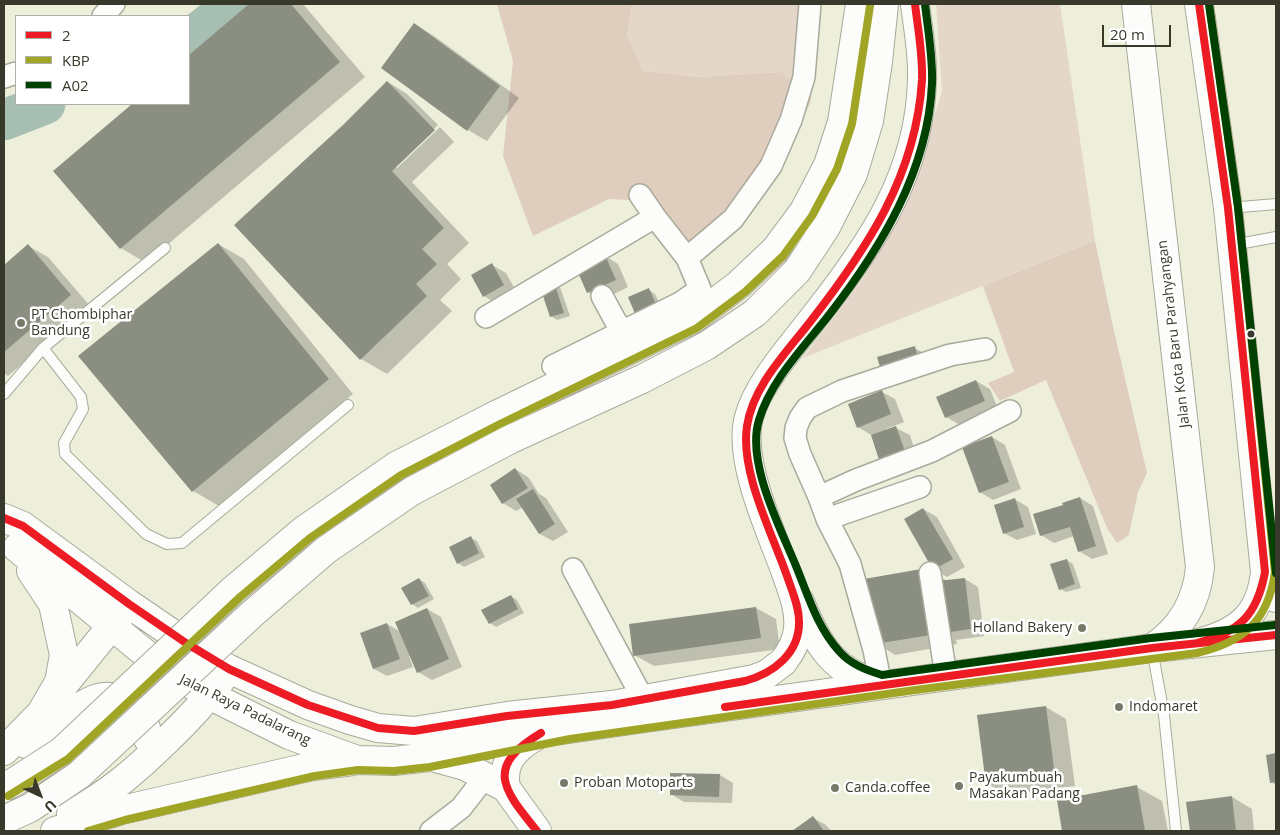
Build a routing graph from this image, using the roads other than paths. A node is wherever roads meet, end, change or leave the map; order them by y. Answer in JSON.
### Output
{"nodes":[{"id":1,"x":114,"y":4,"type":"edge"},
{"id":2,"x":810,"y":4,"type":"edge"},
{"id":3,"x":860,"y":4,"type":"edge"},
{"id":4,"x":884,"y":4,"type":"edge"},
{"id":5,"x":915,"y":4,"type":"edge"},
{"id":6,"x":1136,"y":4,"type":"edge"},
{"id":7,"x":1199,"y":4,"type":"edge"},
{"id":8,"x":104,"y":15,"type":"edge"},
{"id":9,"x":640,"y":195,"type":"dead end"},
{"id":10,"x":1276,"y":204,"type":"edge"},
{"id":11,"x":1228,"y":208,"type":"junction"},
{"id":12,"x":655,"y":217,"type":"junction"},
{"id":13,"x":1276,"y":238,"type":"edge"},
{"id":14,"x":1232,"y":245,"type":"junction"},
{"id":15,"x":164,"y":248,"type":"dead end"},
{"id":16,"x":687,"y":258,"type":"junction"},
{"id":17,"x":602,"y":296,"type":"dead end"},
{"id":18,"x":486,"y":317,"type":"dead end"},
{"id":19,"x":624,"y":330,"type":"junction"},
{"id":20,"x":43,"y":348,"type":"junction"},
{"id":21,"x":985,"y":348,"type":"dead end"},
{"id":22,"x":552,"y":366,"type":"dead end"},
{"id":23,"x":4,"y":394,"type":"edge"},
{"id":24,"x":348,"y":405,"type":"dead end"},
{"id":25,"x":1010,"y":411,"type":"dead end"},
{"id":26,"x":920,"y":487,"type":"dead end"},
{"id":27,"x":819,"y":497,"type":"junction"},
{"id":28,"x":827,"y":518,"type":"junction"},
{"id":29,"x":12,"y":530,"type":"edge"},
{"id":30,"x":772,"y":534,"type":"junction"},
{"id":31,"x":573,"y":569,"type":"dead end"},
{"id":32,"x":1265,"y":572,"type":"junction"},
{"id":33,"x":930,"y":573,"type":"dead end"},
{"id":34,"x":1276,"y":598,"type":"edge"},
{"id":35,"x":129,"y":604,"type":"junction"},
{"id":36,"x":112,"y":627,"type":"junction"},
{"id":37,"x":1276,"y":635,"type":"edge"},
{"id":38,"x":1196,"y":643,"type":"junction"},
{"id":39,"x":1152,"y":648,"type":"junction"},
{"id":40,"x":229,"y":669,"type":"junction"},
{"id":41,"x":946,"y":676,"type":"junction"},
{"id":42,"x":881,"y":685,"type":"junction"},
{"id":43,"x":209,"y":695,"type":"junction"},
{"id":44,"x":643,"y":699,"type":"junction"},
{"id":45,"x":41,"y":713,"type":"junction"},
{"id":46,"x":541,"y":733,"type":"junction"},
{"id":47,"x":4,"y":751,"type":"edge"},
{"id":48,"x":429,"y":756,"type":"junction"},
{"id":49,"x":4,"y":758,"type":"edge"},
{"id":50,"x":357,"y":760,"type":"junction"},
{"id":51,"x":143,"y":764,"type":"junction"},
{"id":52,"x":496,"y":782,"type":"junction"},
{"id":53,"x":4,"y":787,"type":"edge"},
{"id":54,"x":4,"y":820,"type":"edge"},
{"id":55,"x":38,"y":831,"type":"edge"},
{"id":56,"x":55,"y":831,"type":"edge"},
{"id":57,"x":431,"y":831,"type":"edge"},
{"id":58,"x":536,"y":831,"type":"edge"},
{"id":59,"x":1176,"y":831,"type":"edge"}],
"edges":[{"from":1,"to":8,"type":"street"},
{"from":2,"to":16,"type":"street"},
{"from":3,"to":53,"type":"main road","bridge":true},
{"from":4,"to":54,"type":"main road","bridge":true},
{"from":5,"to":30,"type":"main road"},
{"from":6,"to":39,"type":"main road","name":"Jalan Kota Baru Parahyangan"},
{"from":7,"to":11,"type":"main road"},
{"from":9,"to":12,"type":"street"},
{"from":10,"to":11,"type":"lane"},
{"from":11,"to":14,"type":"main road"},
{"from":12,"to":16,"type":"street"},
{"from":12,"to":18,"type":"street"},
{"from":13,"to":14,"type":"lane"},
{"from":14,"to":32,"type":"main road"},
{"from":15,"to":20,"type":"lane"},
{"from":16,"to":19,"type":"street"},
{"from":17,"to":19,"type":"street"},
{"from":19,"to":22,"type":"street"},
{"from":20,"to":23,"type":"lane"},
{"from":20,"to":24,"type":"lane"},
{"from":21,"to":27,"type":"street"},
{"from":25,"to":27,"type":"street"},
{"from":26,"to":28,"type":"street"},
{"from":27,"to":28,"type":"street"},
{"from":28,"to":42,"type":"street"},
{"from":29,"to":35,"type":"main road"},
{"from":29,"to":36,"type":"main road","name":"Jalan Raya Padalarang"},
{"from":29,"to":45,"type":"main road"},
{"from":30,"to":42,"type":"main road"},
{"from":30,"to":44,"type":"main road"},
{"from":31,"to":44,"type":"street"},
{"from":32,"to":34,"type":"main road"},
{"from":32,"to":38,"type":"main road","name":"Jalan Raya Padalarang"},
{"from":33,"to":41,"type":"street"},
{"from":35,"to":36,"type":"main road"},
{"from":35,"to":40,"type":"main road"},
{"from":36,"to":43,"type":"main road","name":"Jalan Raya Padalarang"},
{"from":36,"to":45,"type":"main road"},
{"from":37,"to":38,"type":"main road","name":"Jalan Raya Padalarang"},
{"from":38,"to":39,"type":"main road","name":"Jalan Raya Padalarang"},
{"from":39,"to":41,"type":"main road","name":"Jalan Raya Padalarang"},
{"from":39,"to":59,"type":"lane"},
{"from":40,"to":43,"type":"main road"},
{"from":40,"to":44,"type":"main road"},
{"from":41,"to":42,"type":"main road","name":"Jalan Raya Padalarang"},
{"from":42,"to":46,"type":"main road","name":"Jalan Raya Padalarang"},
{"from":43,"to":50,"type":"main road","name":"Jalan Raya Padalarang"},
{"from":43,"to":51,"type":"main road"},
{"from":45,"to":47,"type":"main road"},
{"from":46,"to":48,"type":"main road","name":"Jalan Raya Padalarang"},
{"from":46,"to":52,"type":"main road"},
{"from":48,"to":50,"type":"main road","name":"Jalan Raya Padalarang"},
{"from":48,"to":52,"type":"main road"},
{"from":49,"to":51,"type":"main road"},
{"from":50,"to":56,"type":"main road"},
{"from":51,"to":55,"type":"main road"},
{"from":52,"to":57,"type":"street"},
{"from":52,"to":58,"type":"main road"}]}
